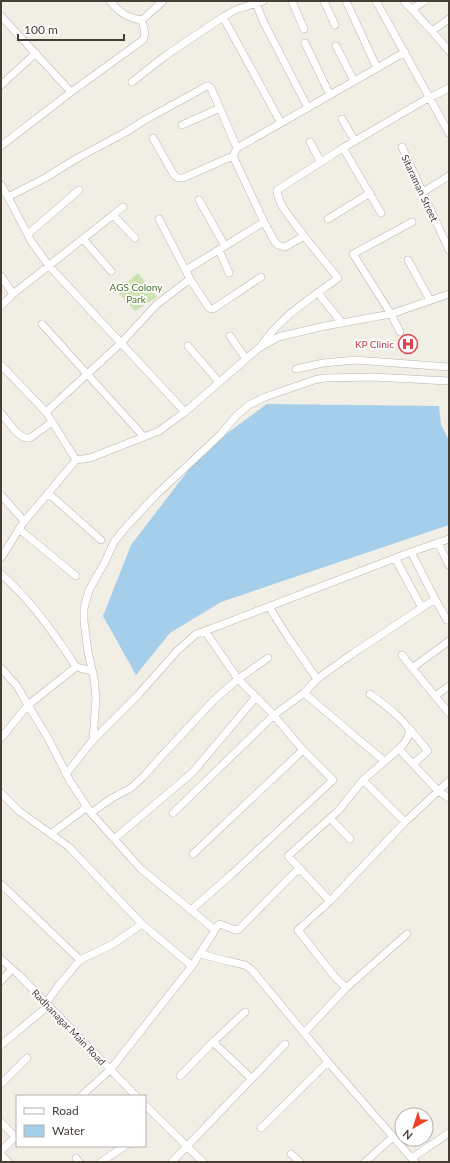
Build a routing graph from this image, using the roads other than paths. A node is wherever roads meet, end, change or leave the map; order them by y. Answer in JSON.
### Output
{"nodes":[{"id":1,"x":110,"y":1,"type":"edge"},
{"id":2,"x":163,"y":1,"type":"edge"},
{"id":3,"x":292,"y":1,"type":"edge"},
{"id":4,"x":324,"y":1,"type":"edge"},
{"id":5,"x":346,"y":1,"type":"edge"},
{"id":6,"x":376,"y":1,"type":"edge"},
{"id":7,"x":404,"y":1,"type":"edge"},
{"id":8,"x":425,"y":1,"type":"edge"},
{"id":9,"x":259,"y":2,"type":"edge"},
{"id":10,"x":412,"y":10,"type":"junction"},
{"id":11,"x":1,"y":16,"type":"edge"},
{"id":12,"x":223,"y":16,"type":"junction"},
{"id":13,"x":449,"y":19,"type":"edge"},
{"id":14,"x":142,"y":20,"type":"junction"},
{"id":15,"x":335,"y":25,"type":"dead end"},
{"id":16,"x":304,"y":29,"type":"dead end"},
{"id":17,"x":432,"y":31,"type":"junction"},
{"id":18,"x":305,"y":43,"type":"dead end"},
{"id":19,"x":336,"y":46,"type":"dead end"},
{"id":20,"x":449,"y":51,"type":"edge"},
{"id":21,"x":405,"y":52,"type":"junction"},
{"id":22,"x":36,"y":53,"type":"junction"},
{"id":23,"x":378,"y":68,"type":"junction"},
{"id":24,"x":354,"y":81,"type":"junction"},
{"id":25,"x":132,"y":82,"type":"dead end"},
{"id":26,"x":1,"y":85,"type":"edge"},
{"id":27,"x":449,"y":88,"type":"edge"},
{"id":28,"x":70,"y":92,"type":"junction"},
{"id":29,"x":330,"y":95,"type":"junction"},
{"id":30,"x":430,"y":97,"type":"junction"},
{"id":31,"x":220,"y":108,"type":"junction"},
{"id":32,"x":308,"y":108,"type":"junction"},
{"id":33,"x":342,"y":119,"type":"dead end"},
{"id":34,"x":281,"y":123,"type":"junction"},
{"id":35,"x":182,"y":125,"type":"dead end"},
{"id":36,"x":449,"y":132,"type":"edge"},
{"id":37,"x":153,"y":138,"type":"dead end"},
{"id":38,"x":354,"y":141,"type":"junction"},
{"id":39,"x":310,"y":142,"type":"dead end"},
{"id":40,"x":1,"y":146,"type":"edge"},
{"id":41,"x":237,"y":148,"type":"junction"},
{"id":42,"x":343,"y":148,"type":"junction"},
{"id":43,"x":402,"y":148,"type":"dead end"},
{"id":44,"x":233,"y":156,"type":"junction"},
{"id":45,"x":321,"y":162,"type":"junction"},
{"id":46,"x":449,"y":176,"type":"edge"},
{"id":47,"x":1,"y":185,"type":"edge"},
{"id":48,"x":79,"y":190,"type":"dead end"},
{"id":49,"x":423,"y":192,"type":"junction"},
{"id":50,"x":370,"y":193,"type":"junction"},
{"id":51,"x":8,"y":197,"type":"junction"},
{"id":52,"x":199,"y":200,"type":"dead end"},
{"id":53,"x":123,"y":207,"type":"dead end"},
{"id":54,"x":382,"y":213,"type":"dead end"},
{"id":55,"x":113,"y":215,"type":"junction"},
{"id":56,"x":159,"y":219,"type":"dead end"},
{"id":57,"x":328,"y":220,"type":"dead end"},
{"id":58,"x":264,"y":222,"type":"junction"},
{"id":59,"x":412,"y":222,"type":"dead end"},
{"id":60,"x":28,"y":234,"type":"junction"},
{"id":61,"x":304,"y":236,"type":"junction"},
{"id":62,"x":134,"y":238,"type":"dead end"},
{"id":63,"x":83,"y":239,"type":"junction"},
{"id":64,"x":222,"y":248,"type":"junction"},
{"id":65,"x":449,"y":250,"type":"edge"},
{"id":66,"x":408,"y":260,"type":"dead end"},
{"id":67,"x":49,"y":266,"type":"junction"},
{"id":68,"x":186,"y":270,"type":"junction"},
{"id":69,"x":111,"y":271,"type":"dead end"},
{"id":70,"x":229,"y":273,"type":"dead end"},
{"id":71,"x":1,"y":276,"type":"edge"},
{"id":72,"x":261,"y":277,"type":"dead end"},
{"id":73,"x":190,"y":279,"type":"junction"},
{"id":74,"x":318,"y":292,"type":"junction"},
{"id":75,"x":13,"y":294,"type":"junction"},
{"id":76,"x":449,"y":294,"type":"edge"},
{"id":77,"x":430,"y":300,"type":"junction"},
{"id":78,"x":1,"y":306,"type":"edge"},
{"id":79,"x":391,"y":314,"type":"junction"},
{"id":80,"x":342,"y":323,"type":"junction"},
{"id":81,"x":42,"y":324,"type":"dead end"},
{"id":82,"x":400,"y":332,"type":"dead end"},
{"id":83,"x":230,"y":336,"type":"dead end"},
{"id":84,"x":121,"y":343,"type":"junction"},
{"id":85,"x":188,"y":346,"type":"dead end"},
{"id":86,"x":259,"y":348,"type":"junction"},
{"id":87,"x":246,"y":358,"type":"junction"},
{"id":88,"x":1,"y":365,"type":"edge"},
{"id":89,"x":449,"y":367,"type":"edge"},
{"id":90,"x":296,"y":369,"type":"dead end"},
{"id":91,"x":87,"y":374,"type":"junction"},
{"id":92,"x":449,"y":381,"type":"edge"},
{"id":93,"x":219,"y":382,"type":"junction"},
{"id":94,"x":46,"y":412,"type":"junction"},
{"id":95,"x":185,"y":412,"type":"junction"},
{"id":96,"x":1,"y":413,"type":"edge"},
{"id":97,"x":52,"y":422,"type":"junction"},
{"id":98,"x":144,"y":437,"type":"junction"},
{"id":99,"x":76,"y":460,"type":"junction"},
{"id":100,"x":48,"y":493,"type":"junction"},
{"id":101,"x":1,"y":496,"type":"edge"},
{"id":102,"x":24,"y":521,"type":"junction"},
{"id":103,"x":19,"y":529,"type":"junction"},
{"id":104,"x":449,"y":539,"type":"edge"},
{"id":105,"x":101,"y":540,"type":"dead end"},
{"id":106,"x":438,"y":543,"type":"junction"},
{"id":107,"x":411,"y":552,"type":"junction"},
{"id":108,"x":1,"y":558,"type":"edge"},
{"id":109,"x":395,"y":558,"type":"junction"},
{"id":110,"x":449,"y":565,"type":"edge"},
{"id":111,"x":1,"y":574,"type":"edge"},
{"id":112,"x":76,"y":576,"type":"dead end"},
{"id":113,"x":435,"y":599,"type":"junction"},
{"id":114,"x":269,"y":607,"type":"junction"},
{"id":115,"x":422,"y":608,"type":"junction"},
{"id":116,"x":447,"y":620,"type":"dead end"},
{"id":117,"x":205,"y":631,"type":"junction"},
{"id":118,"x":449,"y":640,"type":"edge"},
{"id":119,"x":402,"y":655,"type":"dead end"},
{"id":120,"x":268,"y":658,"type":"dead end"},
{"id":121,"x":76,"y":667,"type":"junction"},
{"id":122,"x":1,"y":668,"type":"edge"},
{"id":123,"x":412,"y":668,"type":"junction"},
{"id":124,"x":92,"y":671,"type":"junction"},
{"id":125,"x":238,"y":679,"type":"junction"},
{"id":126,"x":317,"y":679,"type":"junction"},
{"id":127,"x":449,"y":686,"type":"edge"},
{"id":128,"x":304,"y":693,"type":"junction"},
{"id":129,"x":370,"y":694,"type":"dead end"},
{"id":130,"x":435,"y":696,"type":"junction"},
{"id":131,"x":256,"y":697,"type":"junction"},
{"id":132,"x":28,"y":705,"type":"junction"},
{"id":133,"x":449,"y":713,"type":"edge"},
{"id":134,"x":274,"y":715,"type":"junction"},
{"id":135,"x":408,"y":728,"type":"junction"},
{"id":136,"x":1,"y":738,"type":"edge"},
{"id":137,"x":93,"y":740,"type":"junction"},
{"id":138,"x":400,"y":749,"type":"junction"},
{"id":139,"x":303,"y":750,"type":"junction"},
{"id":140,"x":384,"y":761,"type":"junction"},
{"id":141,"x":413,"y":764,"type":"junction"},
{"id":142,"x":66,"y":774,"type":"junction"},
{"id":143,"x":363,"y":780,"type":"junction"},
{"id":144,"x":449,"y":782,"type":"edge"},
{"id":145,"x":438,"y":791,"type":"junction"},
{"id":146,"x":1,"y":793,"type":"edge"},
{"id":147,"x":449,"y":798,"type":"edge"},
{"id":148,"x":89,"y":810,"type":"junction"},
{"id":149,"x":173,"y":813,"type":"dead end"},
{"id":150,"x":330,"y":818,"type":"junction"},
{"id":151,"x":405,"y":822,"type":"junction"},
{"id":152,"x":52,"y":833,"type":"junction"},
{"id":153,"x":114,"y":839,"type":"junction"},
{"id":154,"x":350,"y":839,"type":"dead end"},
{"id":155,"x":193,"y":854,"type":"dead end"},
{"id":156,"x":299,"y":868,"type":"junction"},
{"id":157,"x":1,"y":884,"type":"edge"},
{"id":158,"x":330,"y":901,"type":"junction"},
{"id":159,"x":191,"y":910,"type":"junction"},
{"id":160,"x":142,"y":924,"type":"junction"},
{"id":161,"x":215,"y":930,"type":"junction"},
{"id":162,"x":407,"y":934,"type":"dead end"},
{"id":163,"x":201,"y":954,"type":"junction"},
{"id":164,"x":1,"y":959,"type":"edge"},
{"id":165,"x":80,"y":960,"type":"junction"},
{"id":166,"x":192,"y":966,"type":"junction"},
{"id":167,"x":12,"y":969,"type":"junction"},
{"id":168,"x":1,"y":981,"type":"edge"},
{"id":169,"x":346,"y":988,"type":"junction"},
{"id":170,"x":47,"y":1004,"type":"junction"},
{"id":171,"x":245,"y":1012,"type":"dead end"},
{"id":172,"x":304,"y":1033,"type":"junction"},
{"id":173,"x":213,"y":1042,"type":"junction"},
{"id":174,"x":285,"y":1044,"type":"dead end"},
{"id":175,"x":1,"y":1045,"type":"edge"},
{"id":176,"x":27,"y":1058,"type":"dead end"},
{"id":177,"x":328,"y":1062,"type":"junction"},
{"id":178,"x":110,"y":1070,"type":"junction"},
{"id":179,"x":180,"y":1076,"type":"dead end"},
{"id":180,"x":251,"y":1078,"type":"junction"},
{"id":181,"x":1,"y":1084,"type":"edge"},
{"id":182,"x":82,"y":1095,"type":"edge"},
{"id":183,"x":135,"y":1095,"type":"edge"},
{"id":184,"x":146,"y":1105,"type":"edge"},
{"id":185,"x":1,"y":1122,"type":"edge"},
{"id":186,"x":261,"y":1128,"type":"dead end"},
{"id":187,"x":449,"y":1134,"type":"edge"},
{"id":188,"x":16,"y":1136,"type":"edge"},
{"id":189,"x":393,"y":1137,"type":"junction"},
{"id":190,"x":124,"y":1147,"type":"edge"},
{"id":191,"x":188,"y":1147,"type":"junction"},
{"id":192,"x":1,"y":1151,"type":"edge"},
{"id":193,"x":1,"y":1154,"type":"edge"},
{"id":194,"x":291,"y":1154,"type":"dead end"},
{"id":195,"x":414,"y":1160,"type":"edge"},
{"id":196,"x":8,"y":1162,"type":"edge"},
{"id":197,"x":102,"y":1162,"type":"edge"},
{"id":198,"x":172,"y":1162,"type":"edge"},
{"id":199,"x":203,"y":1162,"type":"edge"},
{"id":200,"x":300,"y":1162,"type":"edge"},
{"id":201,"x":366,"y":1162,"type":"edge"}],
"edges":[{"from":1,"to":14,"type":"street"},
{"from":2,"to":14,"type":"street"},
{"from":3,"to":16,"type":"street"},
{"from":4,"to":15,"type":"street"},
{"from":5,"to":23,"type":"street"},
{"from":6,"to":21,"type":"street"},
{"from":7,"to":10,"type":"street"},
{"from":8,"to":10,"type":"street"},
{"from":9,"to":12,"type":"street"},
{"from":9,"to":32,"type":"street"},
{"from":10,"to":17,"type":"street"},
{"from":11,"to":22,"type":"street"},
{"from":12,"to":25,"type":"street"},
{"from":12,"to":34,"type":"street"},
{"from":13,"to":17,"type":"street"},
{"from":14,"to":28,"type":"street"},
{"from":17,"to":20,"type":"street"},
{"from":18,"to":29,"type":"street"},
{"from":19,"to":24,"type":"street"},
{"from":21,"to":23,"type":"street"},
{"from":21,"to":30,"type":"street"},
{"from":22,"to":26,"type":"street"},
{"from":22,"to":28,"type":"street"},
{"from":23,"to":24,"type":"street"},
{"from":24,"to":29,"type":"street"},
{"from":27,"to":30,"type":"street"},
{"from":28,"to":40,"type":"street"},
{"from":29,"to":32,"type":"street"},
{"from":30,"to":36,"type":"street"},
{"from":30,"to":38,"type":"street"},
{"from":31,"to":35,"type":"street"},
{"from":31,"to":41,"type":"street"},
{"from":31,"to":51,"type":"street"},
{"from":32,"to":34,"type":"street"},
{"from":33,"to":38,"type":"street"},
{"from":34,"to":41,"type":"street"},
{"from":37,"to":44,"type":"street"},
{"from":38,"to":42,"type":"street"},
{"from":39,"to":45,"type":"street"},
{"from":41,"to":44,"type":"street"},
{"from":42,"to":45,"type":"street"},
{"from":42,"to":50,"type":"street"},
{"from":43,"to":49,"type":"street","name":"Sitaraman Street"},
{"from":44,"to":58,"type":"street"},
{"from":45,"to":61,"type":"street"},
{"from":46,"to":49,"type":"street"},
{"from":47,"to":51,"type":"street"},
{"from":48,"to":60,"type":"street"},
{"from":49,"to":65,"type":"street","name":"Sitaraman Street"},
{"from":50,"to":54,"type":"street"},
{"from":50,"to":57,"type":"street"},
{"from":51,"to":60,"type":"street"},
{"from":52,"to":64,"type":"street"},
{"from":53,"to":55,"type":"street"},
{"from":55,"to":62,"type":"street"},
{"from":55,"to":63,"type":"street"},
{"from":56,"to":68,"type":"street"},
{"from":58,"to":61,"type":"street"},
{"from":58,"to":64,"type":"street"},
{"from":59,"to":79,"type":"street"},
{"from":60,"to":67,"type":"street"},
{"from":61,"to":74,"type":"street"},
{"from":63,"to":67,"type":"street"},
{"from":63,"to":69,"type":"street"},
{"from":64,"to":68,"type":"street"},
{"from":64,"to":70,"type":"street"},
{"from":66,"to":77,"type":"street"},
{"from":67,"to":75,"type":"street"},
{"from":67,"to":84,"type":"street"},
{"from":68,"to":73,"type":"street"},
{"from":71,"to":75,"type":"street"},
{"from":72,"to":73,"type":"street"},
{"from":73,"to":84,"type":"street"},
{"from":74,"to":80,"type":"street"},
{"from":74,"to":86,"type":"street"},
{"from":75,"to":78,"type":"street"},
{"from":76,"to":77,"type":"street"},
{"from":77,"to":79,"type":"street"},
{"from":79,"to":80,"type":"street"},
{"from":79,"to":82,"type":"street"},
{"from":80,"to":86,"type":"street"},
{"from":81,"to":91,"type":"street"},
{"from":83,"to":87,"type":"street"},
{"from":84,"to":91,"type":"street"},
{"from":84,"to":95,"type":"street"},
{"from":85,"to":93,"type":"street"},
{"from":86,"to":87,"type":"street"},
{"from":87,"to":93,"type":"street"},
{"from":88,"to":94,"type":"street"},
{"from":89,"to":90,"type":"street"},
{"from":91,"to":94,"type":"street"},
{"from":91,"to":98,"type":"street"},
{"from":92,"to":124,"type":"street"},
{"from":93,"to":95,"type":"street"},
{"from":94,"to":97,"type":"street"},
{"from":95,"to":98,"type":"street"},
{"from":96,"to":97,"type":"street"},
{"from":97,"to":99,"type":"street"},
{"from":98,"to":99,"type":"street"},
{"from":99,"to":100,"type":"street"},
{"from":100,"to":102,"type":"street"},
{"from":100,"to":105,"type":"street"},
{"from":101,"to":102,"type":"street"},
{"from":102,"to":103,"type":"street"},
{"from":103,"to":108,"type":"street"},
{"from":103,"to":112,"type":"street"},
{"from":104,"to":106,"type":"street"},
{"from":106,"to":107,"type":"street"},
{"from":106,"to":110,"type":"street"},
{"from":107,"to":109,"type":"street"},
{"from":107,"to":113,"type":"street"},
{"from":109,"to":114,"type":"street"},
{"from":109,"to":115,"type":"street"},
{"from":111,"to":121,"type":"street"},
{"from":113,"to":115,"type":"street"},
{"from":113,"to":116,"type":"street"},
{"from":114,"to":117,"type":"street"},
{"from":114,"to":126,"type":"street"},
{"from":115,"to":126,"type":"street"},
{"from":117,"to":125,"type":"street"},
{"from":117,"to":137,"type":"street"},
{"from":118,"to":123,"type":"street"},
{"from":119,"to":123,"type":"street"},
{"from":120,"to":125,"type":"street"},
{"from":121,"to":124,"type":"street"},
{"from":121,"to":132,"type":"street"},
{"from":122,"to":132,"type":"street"},
{"from":123,"to":130,"type":"street"},
{"from":124,"to":137,"type":"street"},
{"from":125,"to":131,"type":"street"},
{"from":125,"to":148,"type":"street"},
{"from":126,"to":128,"type":"street"},
{"from":127,"to":130,"type":"street"},
{"from":128,"to":134,"type":"street"},
{"from":128,"to":140,"type":"street"},
{"from":129,"to":135,"type":"street"},
{"from":130,"to":133,"type":"street"},
{"from":131,"to":134,"type":"street"},
{"from":131,"to":153,"type":"street"},
{"from":132,"to":136,"type":"street"},
{"from":132,"to":142,"type":"street"},
{"from":134,"to":139,"type":"street"},
{"from":134,"to":149,"type":"street"},
{"from":135,"to":138,"type":"street"},
{"from":135,"to":141,"type":"street"},
{"from":137,"to":142,"type":"street"},
{"from":138,"to":140,"type":"street"},
{"from":138,"to":141,"type":"street"},
{"from":139,"to":155,"type":"street"},
{"from":139,"to":159,"type":"street"},
{"from":140,"to":143,"type":"street"},
{"from":141,"to":145,"type":"street"},
{"from":142,"to":148,"type":"street"},
{"from":143,"to":150,"type":"street"},
{"from":143,"to":151,"type":"street"},
{"from":144,"to":145,"type":"street"},
{"from":145,"to":147,"type":"street"},
{"from":145,"to":151,"type":"street"},
{"from":146,"to":152,"type":"street"},
{"from":148,"to":152,"type":"street"},
{"from":148,"to":153,"type":"street"},
{"from":150,"to":154,"type":"street"},
{"from":150,"to":156,"type":"street"},
{"from":151,"to":158,"type":"street"},
{"from":152,"to":160,"type":"street"},
{"from":153,"to":159,"type":"street"},
{"from":156,"to":158,"type":"street"},
{"from":156,"to":161,"type":"street"},
{"from":157,"to":165,"type":"street"},
{"from":158,"to":169,"type":"street"},
{"from":159,"to":161,"type":"street"},
{"from":160,"to":165,"type":"street"},
{"from":160,"to":166,"type":"street"},
{"from":161,"to":163,"type":"street"},
{"from":162,"to":169,"type":"street"},
{"from":163,"to":166,"type":"street"},
{"from":163,"to":172,"type":"street"},
{"from":164,"to":167,"type":"street","name":"Radhanagar Main Road"},
{"from":165,"to":170,"type":"street"},
{"from":166,"to":178,"type":"street"},
{"from":167,"to":168,"type":"street"},
{"from":167,"to":170,"type":"street","name":"Radhanagar Main Road"},
{"from":169,"to":172,"type":"street"},
{"from":170,"to":175,"type":"street"},
{"from":170,"to":178,"type":"street","name":"Radhanagar Main Road"},
{"from":171,"to":173,"type":"street"},
{"from":172,"to":177,"type":"street"},
{"from":173,"to":179,"type":"street"},
{"from":173,"to":180,"type":"street"},
{"from":174,"to":180,"type":"street"},
{"from":176,"to":181,"type":"street"},
{"from":177,"to":186,"type":"street"},
{"from":177,"to":189,"type":"street"},
{"from":178,"to":182,"type":"street"},
{"from":178,"to":183,"type":"street","name":"Radhanagar Main Road"},
{"from":180,"to":191,"type":"street"},
{"from":184,"to":191,"type":"street"},
{"from":185,"to":188,"type":"street"},
{"from":187,"to":195,"type":"street"},
{"from":188,"to":192,"type":"street"},
{"from":189,"to":195,"type":"street"},
{"from":189,"to":201,"type":"street"},
{"from":190,"to":197,"type":"street"},
{"from":191,"to":198,"type":"street"},
{"from":191,"to":199,"type":"street"},
{"from":193,"to":196,"type":"street"},
{"from":194,"to":200,"type":"street"}]}
